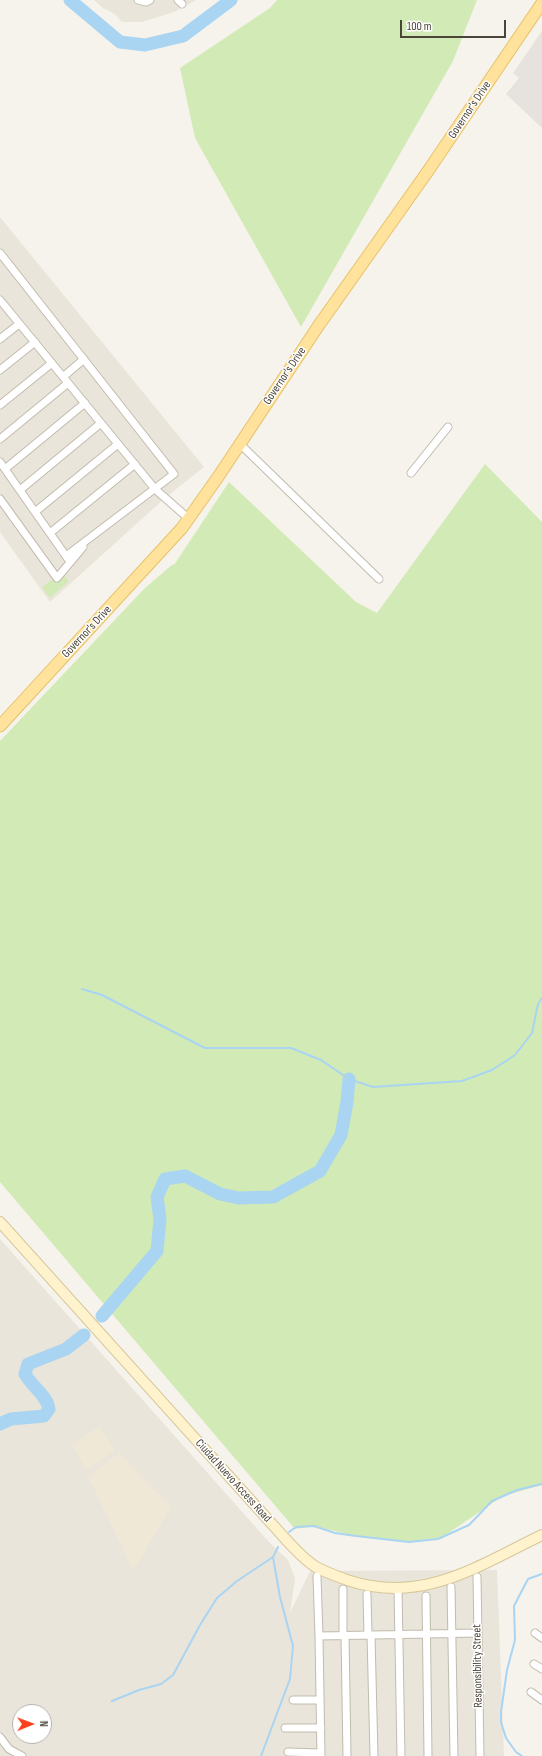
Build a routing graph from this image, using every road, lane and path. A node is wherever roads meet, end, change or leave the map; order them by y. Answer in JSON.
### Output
{"nodes":[{"id":1,"x":138,"y":0,"type":"edge"},
{"id":2,"x":150,"y":0,"type":"edge"},
{"id":3,"x":542,"y":4,"type":"edge"},
{"id":4,"x":0,"y":253,"type":"edge"},
{"id":5,"x":1,"y":303,"type":"edge"},
{"id":6,"x":19,"y":324,"type":"junction"},
{"id":7,"x":0,"y":339,"type":"edge"},
{"id":8,"x":35,"y":342,"type":"junction"},
{"id":9,"x":84,"y":359,"type":"junction"},
{"id":10,"x":52,"y":364,"type":"junction"},
{"id":11,"x":0,"y":370,"type":"edge"},
{"id":12,"x":63,"y":376,"type":"junction"},
{"id":13,"x":68,"y":383,"type":"junction"},
{"id":14,"x":85,"y":403,"type":"junction"},
{"id":15,"x":0,"y":405,"type":"edge"},
{"id":16,"x":101,"y":423,"type":"junction"},
{"id":17,"x":448,"y":427,"type":"dead end"},
{"id":18,"x":0,"y":439,"type":"edge"},
{"id":19,"x":118,"y":444,"type":"junction"},
{"id":20,"x":240,"y":444,"type":"junction"},
{"id":21,"x":0,"y":462,"type":"edge"},
{"id":22,"x":135,"y":464,"type":"junction"},
{"id":23,"x":5,"y":469,"type":"junction"},
{"id":24,"x":411,"y":473,"type":"dead end"},
{"id":25,"x":155,"y":489,"type":"junction"},
{"id":26,"x":20,"y":490,"type":"junction"},
{"id":27,"x":0,"y":499,"type":"edge"},
{"id":28,"x":35,"y":512,"type":"junction"},
{"id":29,"x":188,"y":518,"type":"junction"},
{"id":30,"x":50,"y":533,"type":"junction"},
{"id":31,"x":68,"y":559,"type":"junction"},
{"id":32,"x":379,"y":579,"type":"dead end"},
{"id":33,"x":0,"y":726,"type":"edge"},
{"id":34,"x":0,"y":1222,"type":"edge"},
{"id":35,"x":542,"y":1536,"type":"edge"},
{"id":36,"x":317,"y":1576,"type":"dead end"},
{"id":37,"x":477,"y":1577,"type":"dead end"},
{"id":38,"x":451,"y":1586,"type":"dead end"},
{"id":39,"x":343,"y":1588,"type":"dead end"},
{"id":40,"x":398,"y":1588,"type":"junction"},
{"id":41,"x":367,"y":1594,"type":"dead end"},
{"id":42,"x":426,"y":1596,"type":"dead end"},
{"id":43,"x":478,"y":1632,"type":"junction"},
{"id":44,"x":452,"y":1633,"type":"junction"},
{"id":45,"x":535,"y":1633,"type":"dead end"},
{"id":46,"x":399,"y":1634,"type":"junction"},
{"id":47,"x":426,"y":1634,"type":"junction"},
{"id":48,"x":344,"y":1635,"type":"junction"},
{"id":49,"x":370,"y":1635,"type":"junction"},
{"id":50,"x":319,"y":1636,"type":"junction"},
{"id":51,"x":542,"y":1638,"type":"edge"},
{"id":52,"x":534,"y":1664,"type":"dead end"},
{"id":53,"x":542,"y":1669,"type":"edge"},
{"id":54,"x":531,"y":1692,"type":"dead end"},
{"id":55,"x":294,"y":1700,"type":"dead end"},
{"id":56,"x":320,"y":1700,"type":"junction"},
{"id":57,"x":542,"y":1700,"type":"edge"},
{"id":58,"x":285,"y":1728,"type":"dead end"},
{"id":59,"x":321,"y":1728,"type":"junction"},
{"id":60,"x":0,"y":1737,"type":"edge"},
{"id":61,"x":288,"y":1752,"type":"dead end"},
{"id":62,"x":321,"y":1754,"type":"edge"},
{"id":63,"x":22,"y":1756,"type":"edge"},
{"id":64,"x":347,"y":1756,"type":"edge"},
{"id":65,"x":374,"y":1756,"type":"edge"},
{"id":66,"x":402,"y":1756,"type":"edge"},
{"id":67,"x":428,"y":1756,"type":"edge"},
{"id":68,"x":454,"y":1756,"type":"edge"},
{"id":69,"x":480,"y":1756,"type":"edge"}],
"edges":[{"from":1,"to":2,"type":"street"},
{"from":3,"to":20,"type":"main road","name":"Governor's Drive"},
{"from":4,"to":9,"type":"street"},
{"from":5,"to":6,"type":"street"},
{"from":6,"to":7,"type":"street"},
{"from":6,"to":8,"type":"street"},
{"from":8,"to":10,"type":"street"},
{"from":8,"to":11,"type":"street"},
{"from":9,"to":12,"type":"street"},
{"from":9,"to":25,"type":"street"},
{"from":10,"to":12,"type":"street"},
{"from":10,"to":15,"type":"street"},
{"from":12,"to":13,"type":"street"},
{"from":13,"to":14,"type":"street"},
{"from":13,"to":18,"type":"street"},
{"from":14,"to":16,"type":"street"},
{"from":14,"to":23,"type":"street"},
{"from":16,"to":19,"type":"street"},
{"from":16,"to":26,"type":"street"},
{"from":17,"to":24,"type":"street"},
{"from":19,"to":22,"type":"street"},
{"from":19,"to":28,"type":"street"},
{"from":20,"to":29,"type":"main road","name":"Governor's Drive"},
{"from":20,"to":32,"type":"street"},
{"from":21,"to":23,"type":"street"},
{"from":22,"to":25,"type":"street"},
{"from":22,"to":30,"type":"street"},
{"from":23,"to":26,"type":"street"},
{"from":25,"to":29,"type":"street"},
{"from":25,"to":31,"type":"street"},
{"from":26,"to":28,"type":"street"},
{"from":27,"to":31,"type":"street"},
{"from":28,"to":30,"type":"street"},
{"from":29,"to":33,"type":"main road","name":"Governor's Drive"},
{"from":30,"to":31,"type":"street"},
{"from":34,"to":40,"type":"street","name":"Ciudad Nuevo Access Road"},
{"from":35,"to":40,"type":"street","name":"Ciudad Nuevo Access Road"},
{"from":36,"to":50,"type":"street"},
{"from":37,"to":43,"type":"street","name":"Responsibility Street"},
{"from":38,"to":44,"type":"street"},
{"from":39,"to":48,"type":"street"},
{"from":40,"to":46,"type":"street"},
{"from":41,"to":49,"type":"street"},
{"from":42,"to":47,"type":"street"},
{"from":43,"to":44,"type":"street"},
{"from":43,"to":69,"type":"street","name":"Responsibility Street"},
{"from":44,"to":47,"type":"street"},
{"from":44,"to":68,"type":"street"},
{"from":45,"to":51,"type":"street"},
{"from":46,"to":47,"type":"street"},
{"from":46,"to":49,"type":"street"},
{"from":46,"to":66,"type":"street"},
{"from":47,"to":67,"type":"street"},
{"from":48,"to":49,"type":"street"},
{"from":48,"to":50,"type":"street"},
{"from":48,"to":64,"type":"street"},
{"from":49,"to":65,"type":"street"},
{"from":50,"to":56,"type":"street"},
{"from":52,"to":53,"type":"street"},
{"from":54,"to":57,"type":"street"},
{"from":55,"to":56,"type":"street"},
{"from":56,"to":59,"type":"street"},
{"from":58,"to":59,"type":"street"},
{"from":59,"to":62,"type":"street"},
{"from":60,"to":63,"type":"street"},
{"from":61,"to":62,"type":"street"}]}
